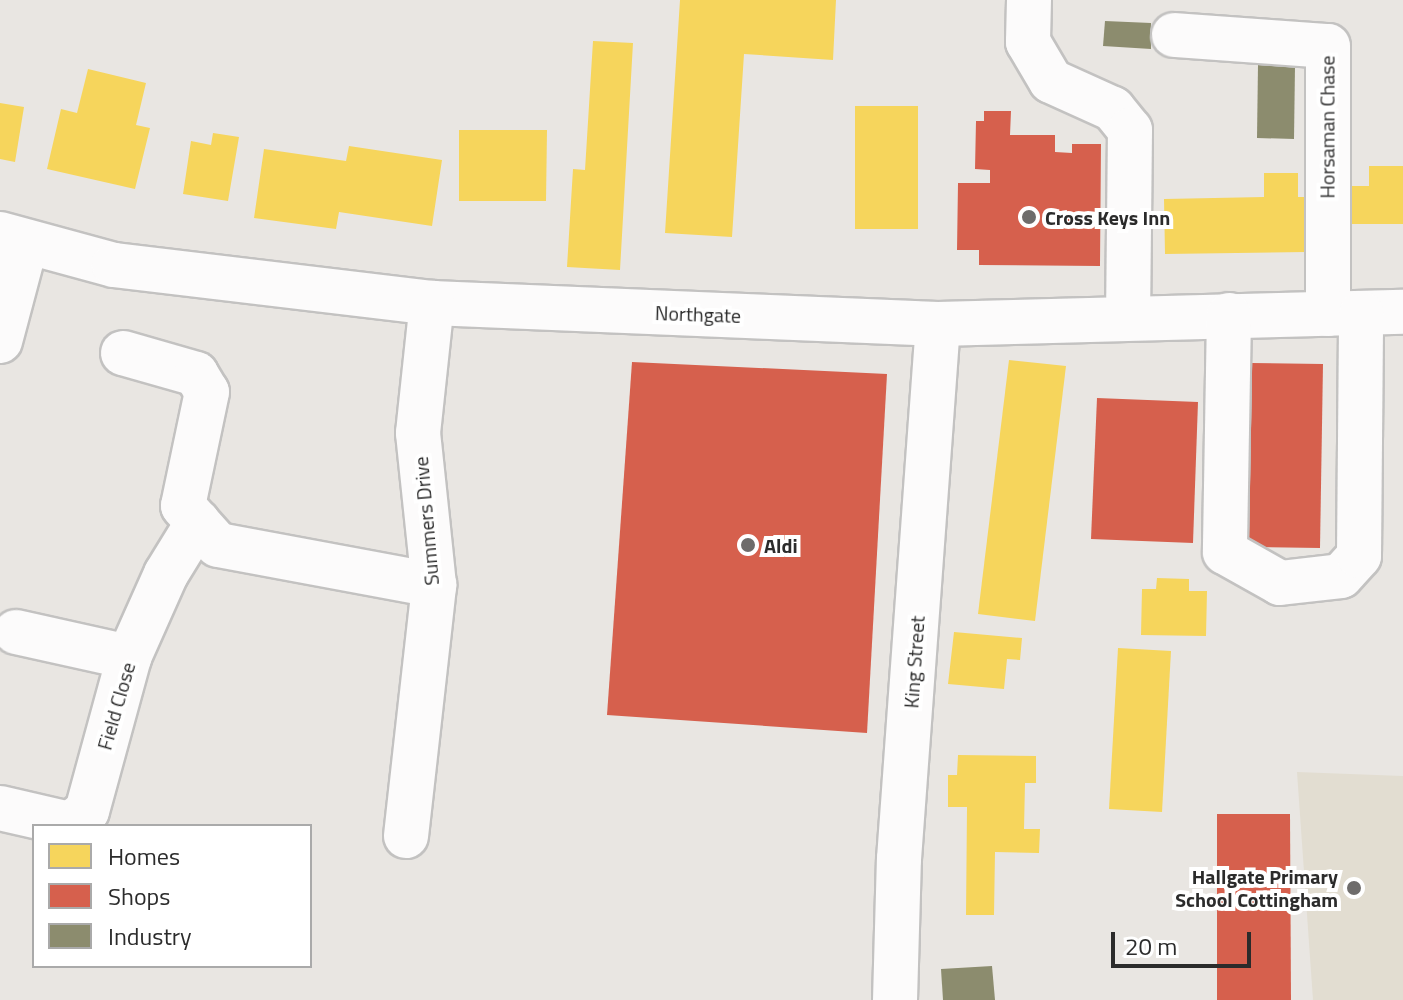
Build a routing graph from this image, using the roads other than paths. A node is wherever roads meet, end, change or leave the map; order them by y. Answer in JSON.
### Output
{"nodes":[{"id":1,"x":1029,"y":0,"type":"edge"},
{"id":2,"x":1174,"y":35,"type":"dead end"},
{"id":3,"x":13,"y":239,"type":"edge"},
{"id":4,"x":432,"y":303,"type":"junction"},
{"id":5,"x":1364,"y":313,"type":"edge"},
{"id":6,"x":1229,"y":315,"type":"junction"},
{"id":7,"x":1128,"y":317,"type":"junction"},
{"id":8,"x":938,"y":324,"type":"junction"},
{"id":9,"x":0,"y":341,"type":"edge"},
{"id":10,"x":123,"y":353,"type":"dead end"},
{"id":11,"x":198,"y":522,"type":"junction"},
{"id":12,"x":434,"y":585,"type":"junction"},
{"id":13,"x":16,"y":632,"type":"dead end"},
{"id":14,"x":129,"y":657,"type":"junction"},
{"id":15,"x":0,"y":808,"type":"edge"},
{"id":16,"x":406,"y":836,"type":"dead end"},
{"id":17,"x":895,"y":1000,"type":"edge"}],
"edges":[{"from":1,"to":7,"type":"street"},
{"from":2,"to":5,"type":"street","name":"Horsaman Chase"},
{"from":3,"to":4,"type":"street","name":"Northgate"},
{"from":3,"to":9,"type":"street"},
{"from":4,"to":8,"type":"street","name":"Northgate"},
{"from":4,"to":12,"type":"street","name":"Summers Drive"},
{"from":5,"to":6,"type":"street","name":"Northgate"},
{"from":5,"to":6,"type":"street"},
{"from":6,"to":7,"type":"street","name":"Northgate"},
{"from":7,"to":8,"type":"street","name":"Northgate"},
{"from":8,"to":17,"type":"street","name":"King Street"},
{"from":10,"to":11,"type":"street"},
{"from":11,"to":12,"type":"street"},
{"from":11,"to":14,"type":"street","name":"Field Close"},
{"from":12,"to":16,"type":"street","name":"Summers Drive"},
{"from":13,"to":14,"type":"street"},
{"from":14,"to":15,"type":"street","name":"Field Close"}]}
